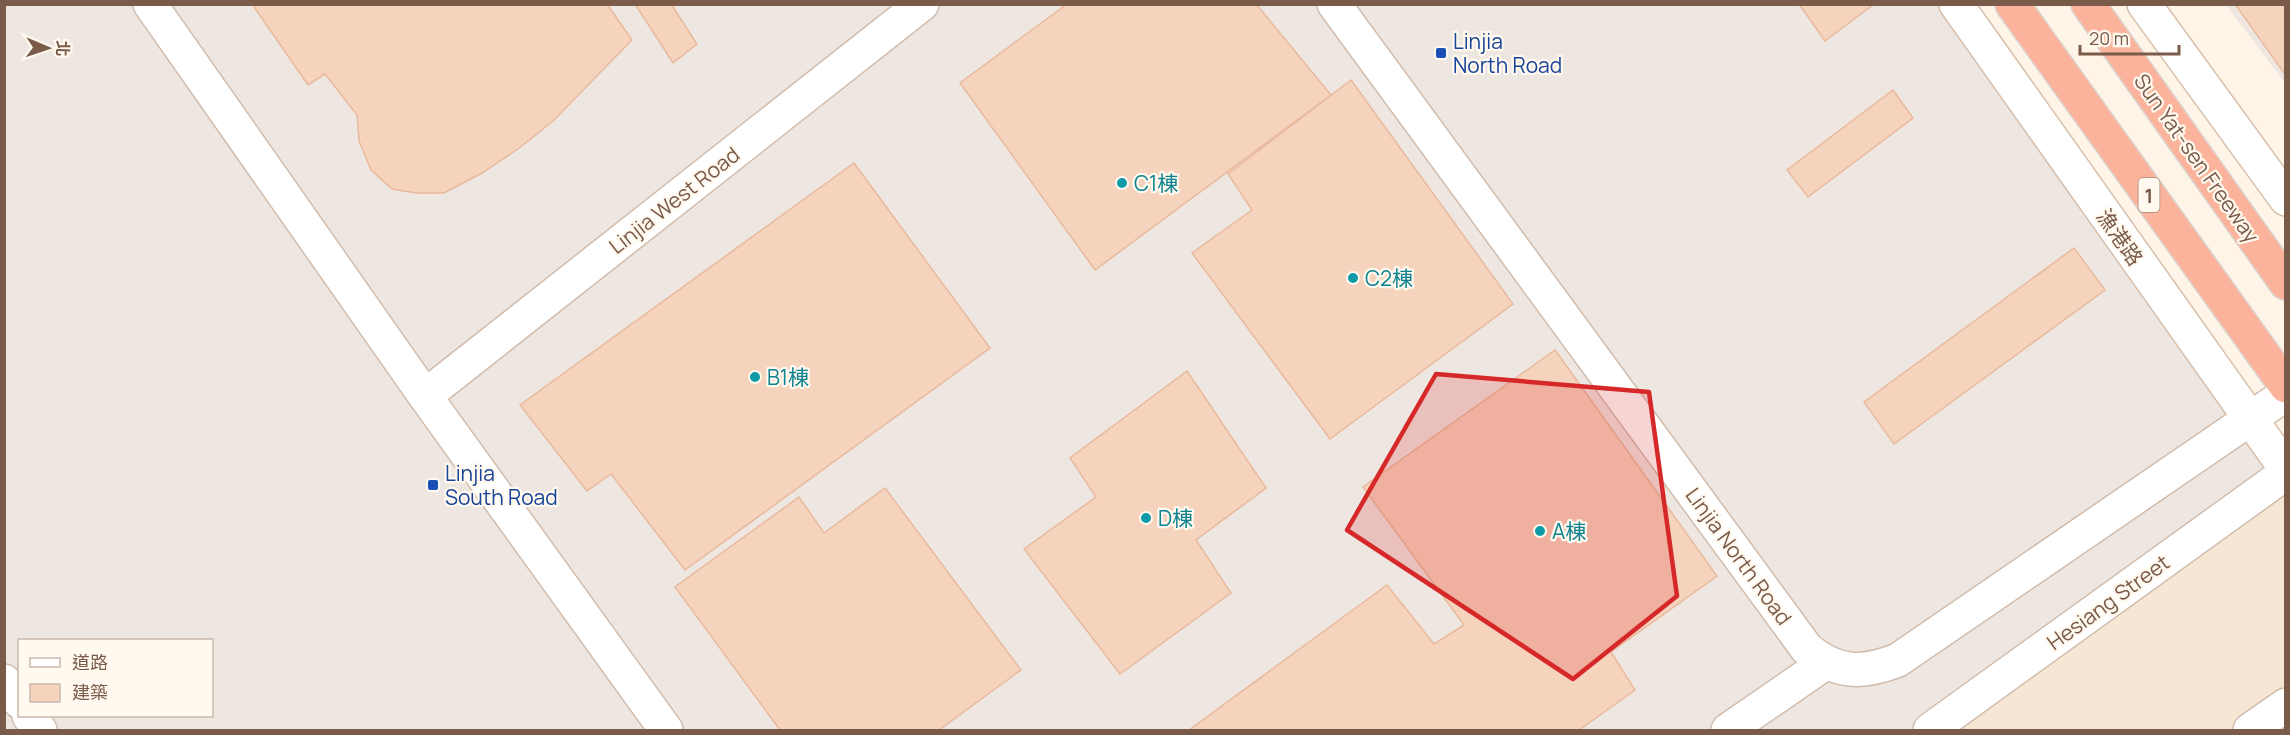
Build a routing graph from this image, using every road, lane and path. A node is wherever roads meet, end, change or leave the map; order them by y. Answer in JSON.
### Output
{"nodes":[{"id":1,"x":150,"y":4,"type":"edge"},
{"id":2,"x":922,"y":4,"type":"edge"},
{"id":3,"x":1334,"y":4,"type":"edge"},
{"id":4,"x":1956,"y":4,"type":"edge"},
{"id":5,"x":2012,"y":4,"type":"edge"},
{"id":6,"x":2088,"y":4,"type":"edge"},
{"id":7,"x":2144,"y":4,"type":"edge"},
{"id":8,"x":2286,"y":199,"type":"edge"},
{"id":9,"x":2286,"y":283,"type":"edge"},
{"id":10,"x":2286,"y":386,"type":"edge"},
{"id":11,"x":2286,"y":394,"type":"edge"},
{"id":12,"x":425,"y":396,"type":"junction"},
{"id":13,"x":2249,"y":420,"type":"junction"},
{"id":14,"x":2286,"y":471,"type":"edge"},
{"id":15,"x":1824,"y":664,"type":"junction"},
{"id":16,"x":4,"y":681,"type":"edge"},
{"id":17,"x":18,"y":699,"type":"edge"},
{"id":18,"x":2286,"y":705,"type":"edge"},
{"id":19,"x":30,"y":717,"type":"edge"},
{"id":20,"x":40,"y":730,"type":"edge"},
{"id":21,"x":666,"y":730,"type":"edge"},
{"id":22,"x":1728,"y":730,"type":"edge"},
{"id":23,"x":1930,"y":730,"type":"edge"},
{"id":24,"x":2250,"y":730,"type":"edge"}],
"edges":[{"from":1,"to":12,"type":"street"},
{"from":2,"to":12,"type":"street","name":"Linjia West Road"},
{"from":3,"to":15,"type":"street","name":"Linjia North Road"},
{"from":4,"to":13,"type":"street","name":"漁港路"},
{"from":5,"to":10,"type":"highway","number":"1"},
{"from":6,"to":9,"type":"highway","name":"Sun Yat-sen Freeway"},
{"from":7,"to":8,"type":"street"},
{"from":11,"to":13,"type":"street"},
{"from":12,"to":21,"type":"street"},
{"from":13,"to":14,"type":"street","name":"漁港路"},
{"from":13,"to":15,"type":"street"},
{"from":14,"to":23,"type":"street","name":"Hesiang Street"},
{"from":15,"to":22,"type":"street"},
{"from":16,"to":17,"type":"street"},
{"from":18,"to":24,"type":"street"},
{"from":19,"to":20,"type":"street"}]}
